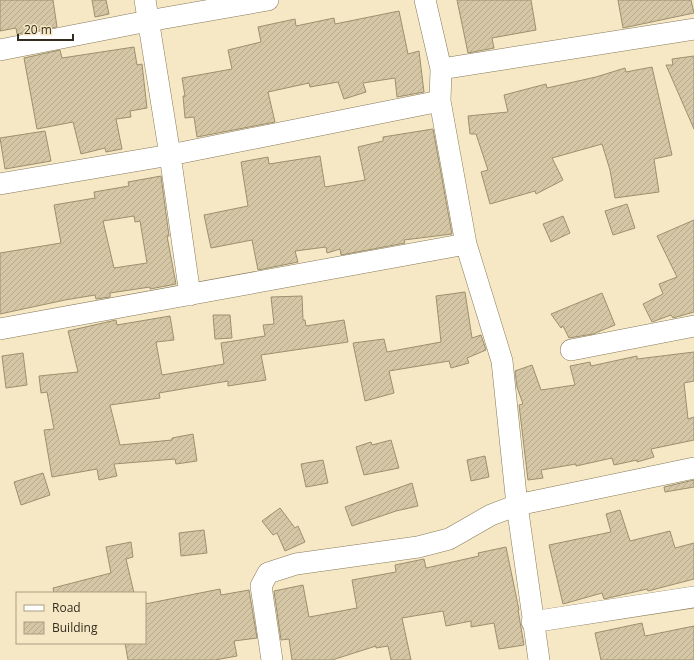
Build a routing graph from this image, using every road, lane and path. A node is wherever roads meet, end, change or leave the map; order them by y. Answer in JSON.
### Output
{"nodes":[{"id":1,"x":144,"y":0,"type":"edge"},
{"id":2,"x":268,"y":0,"type":"edge"},
{"id":3,"x":425,"y":0,"type":"edge"},
{"id":4,"x":148,"y":21,"type":"junction"},
{"id":5,"x":694,"y":29,"type":"edge"},
{"id":6,"x":0,"y":50,"type":"edge"},
{"id":7,"x":441,"y":68,"type":"junction"},
{"id":8,"x":440,"y":101,"type":"junction"},
{"id":9,"x":170,"y":155,"type":"junction"},
{"id":10,"x":0,"y":184,"type":"edge"},
{"id":11,"x":466,"y":244,"type":"junction"},
{"id":12,"x":190,"y":295,"type":"junction"},
{"id":13,"x":694,"y":326,"type":"edge"},
{"id":14,"x":0,"y":329,"type":"edge"},
{"id":15,"x":571,"y":350,"type":"dead end"},
{"id":16,"x":694,"y":468,"type":"edge"},
{"id":17,"x":517,"y":505,"type":"junction"},
{"id":18,"x":694,"y":597,"type":"edge"},
{"id":19,"x":532,"y":622,"type":"junction"},
{"id":20,"x":272,"y":660,"type":"edge"},
{"id":21,"x":539,"y":660,"type":"edge"}],
"edges":[{"from":1,"to":4,"type":"street"},
{"from":2,"to":4,"type":"street"},
{"from":3,"to":7,"type":"street"},
{"from":4,"to":6,"type":"street"},
{"from":4,"to":9,"type":"street"},
{"from":5,"to":7,"type":"street"},
{"from":7,"to":8,"type":"street"},
{"from":8,"to":9,"type":"street"},
{"from":8,"to":11,"type":"street"},
{"from":9,"to":10,"type":"street"},
{"from":9,"to":12,"type":"street"},
{"from":11,"to":12,"type":"street"},
{"from":11,"to":17,"type":"street"},
{"from":12,"to":14,"type":"street"},
{"from":13,"to":15,"type":"street"},
{"from":16,"to":17,"type":"street"},
{"from":17,"to":19,"type":"street"},
{"from":17,"to":20,"type":"street"},
{"from":18,"to":19,"type":"street"},
{"from":19,"to":21,"type":"street"}]}
